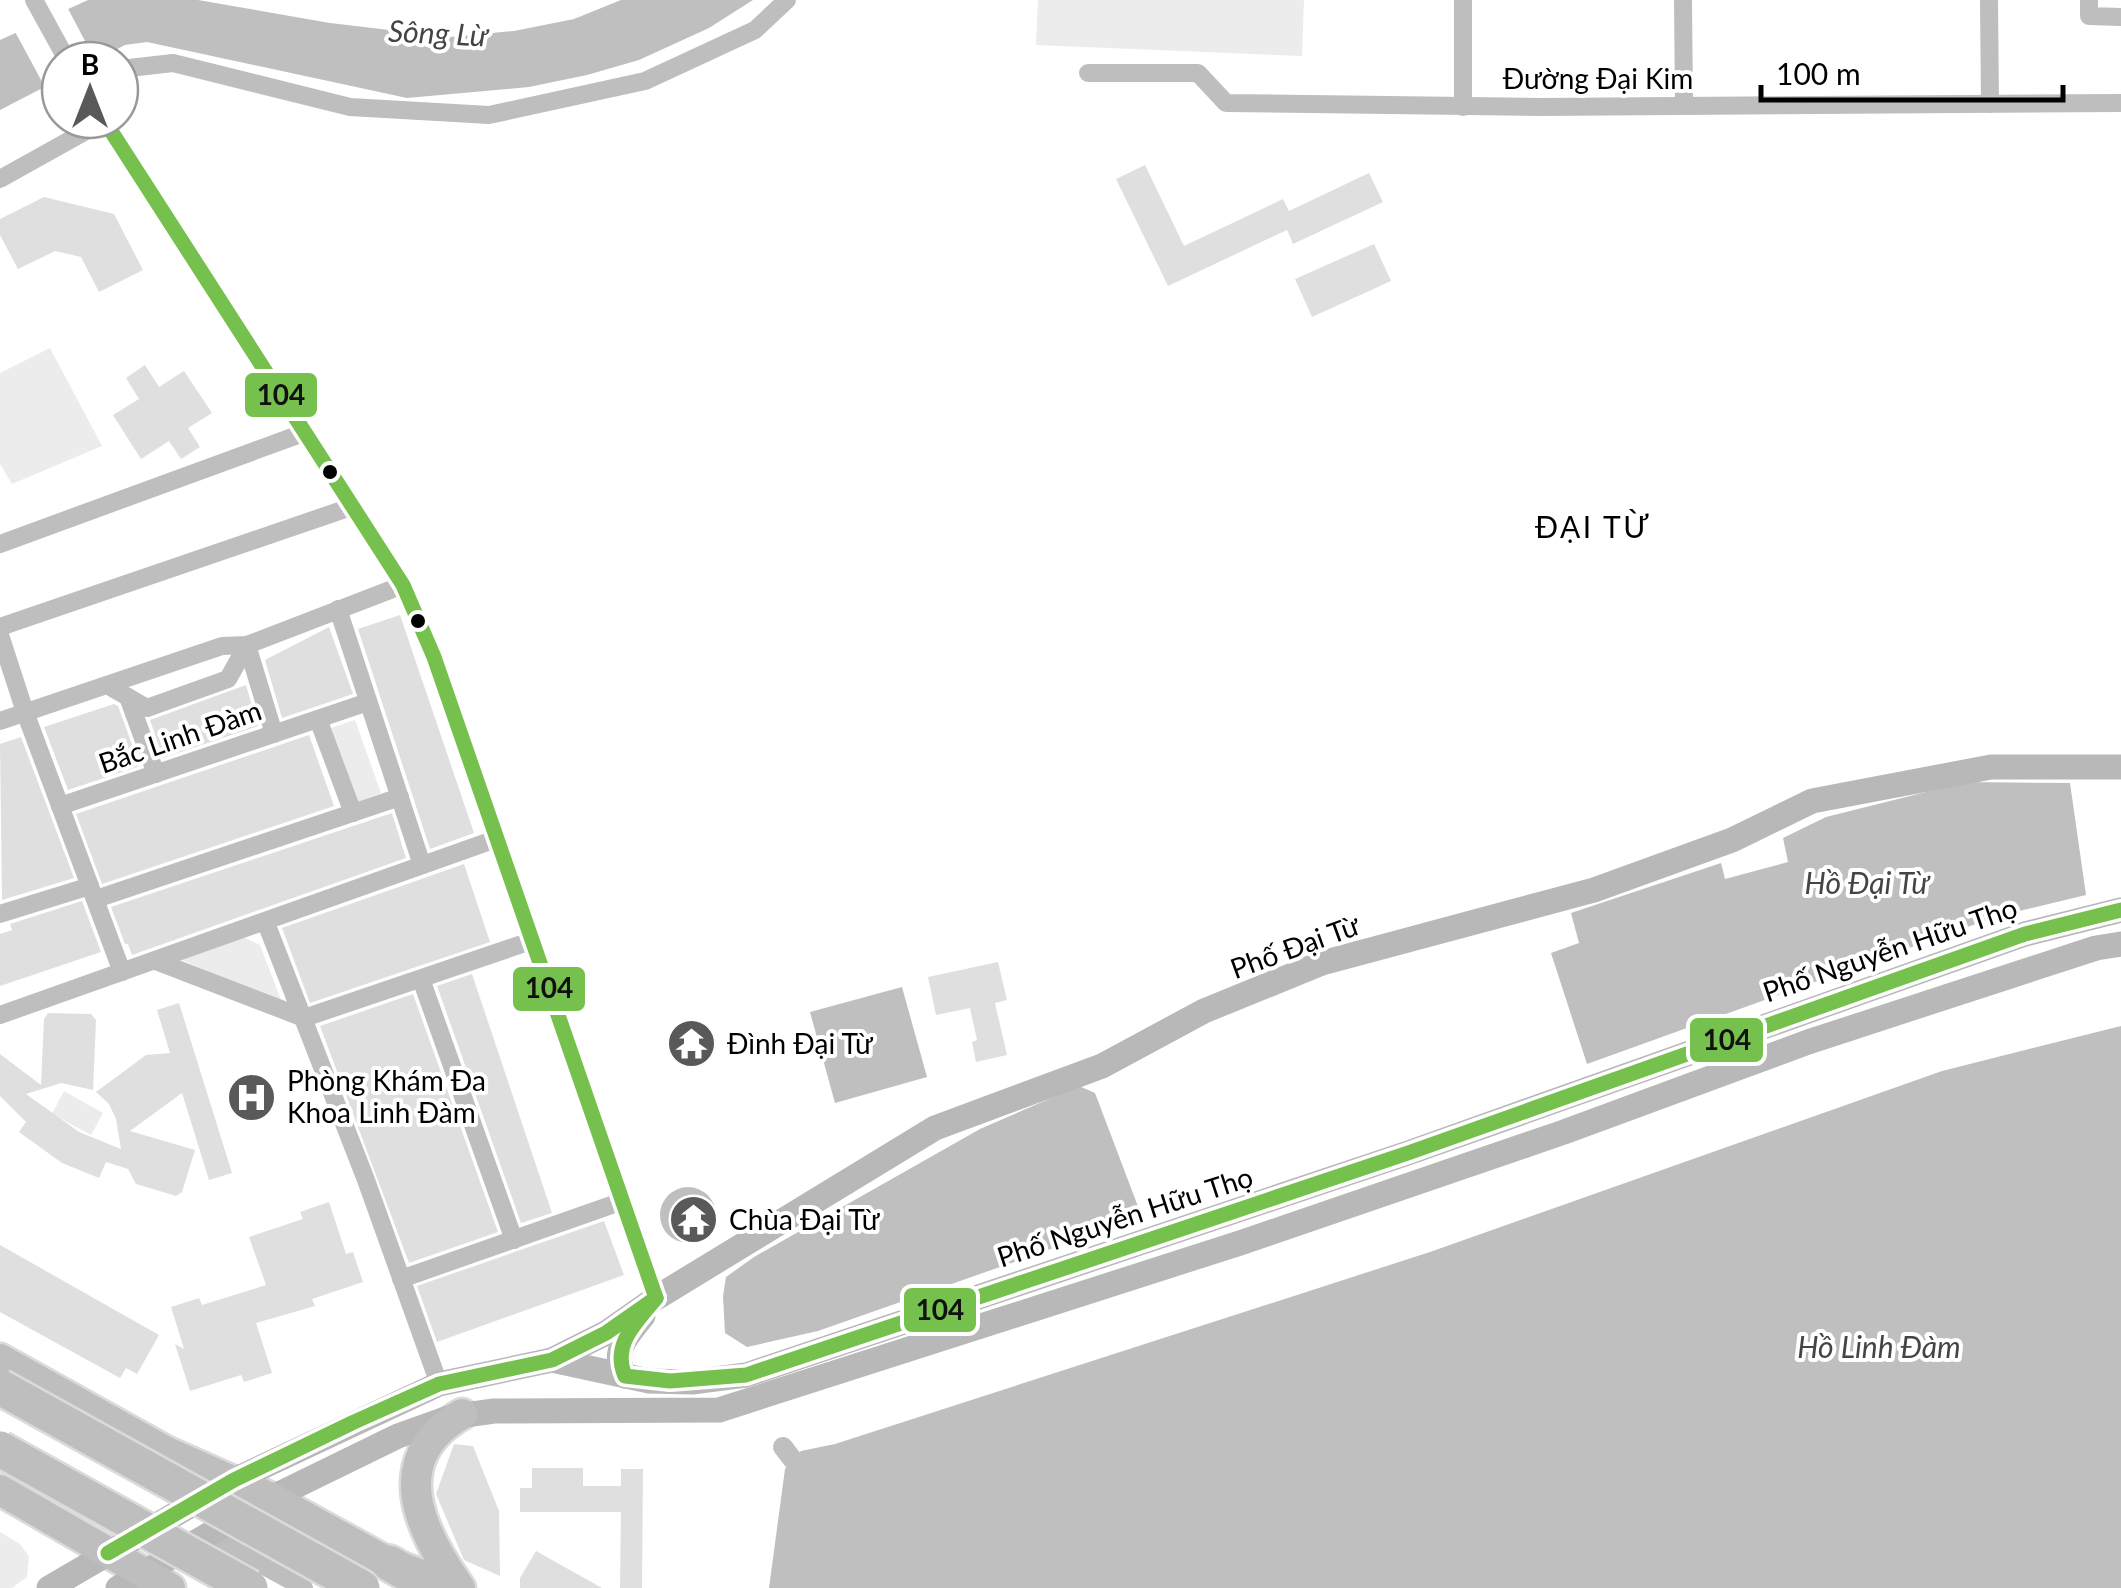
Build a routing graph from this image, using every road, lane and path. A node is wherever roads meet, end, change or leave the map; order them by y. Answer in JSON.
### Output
{"nodes":[{"id":1,"x":34,"y":0,"type":"edge"},
{"id":2,"x":787,"y":0,"type":"edge"},
{"id":3,"x":1462,"y":0,"type":"edge"},
{"id":4,"x":1684,"y":0,"type":"edge"},
{"id":5,"x":1989,"y":0,"type":"edge"},
{"id":6,"x":2088,"y":0,"type":"edge"},
{"id":7,"x":2121,"y":17,"type":"edge"},
{"id":8,"x":56,"y":40,"type":"edge"},
{"id":9,"x":140,"y":67,"type":"edge"},
{"id":10,"x":1088,"y":73,"type":"dead end"},
{"id":11,"x":2121,"y":103,"type":"edge"},
{"id":12,"x":1990,"y":104,"type":"junction"},
{"id":13,"x":1684,"y":106,"type":"junction"},
{"id":14,"x":1463,"y":107,"type":"junction"},
{"id":15,"x":69,"y":140,"type":"edge"},
{"id":16,"x":117,"y":140,"type":"edge"},
{"id":17,"x":0,"y":179,"type":"edge"},
{"id":18,"x":306,"y":432,"type":"junction"},
{"id":19,"x":354,"y":506,"type":"junction"},
{"id":20,"x":0,"y":544,"type":"edge"},
{"id":21,"x":403,"y":584,"type":"junction"},
{"id":22,"x":338,"y":609,"type":"junction"},
{"id":23,"x":0,"y":627,"type":"edge"},
{"id":24,"x":0,"y":635,"type":"edge"},
{"id":25,"x":247,"y":645,"type":"junction"},
{"id":26,"x":107,"y":685,"type":"junction"},
{"id":27,"x":128,"y":697,"type":"junction"},
{"id":28,"x":368,"y":702,"type":"junction"},
{"id":29,"x":25,"y":712,"type":"junction"},
{"id":30,"x":318,"y":719,"type":"junction"},
{"id":31,"x":0,"y":721,"type":"edge"},
{"id":32,"x":274,"y":734,"type":"junction"},
{"id":33,"x":2121,"y":767,"type":"edge"},
{"id":34,"x":156,"y":774,"type":"junction"},
{"id":35,"x":400,"y":797,"type":"junction"},
{"id":36,"x":60,"y":806,"type":"junction"},
{"id":37,"x":353,"y":813,"type":"junction"},
{"id":38,"x":496,"y":839,"type":"junction"},
{"id":39,"x":422,"y":865,"type":"junction"},
{"id":40,"x":93,"y":892,"type":"junction"},
{"id":41,"x":2121,"y":910,"type":"edge"},
{"id":42,"x":0,"y":914,"type":"edge"},
{"id":43,"x":266,"y":923,"type":"junction"},
{"id":44,"x":531,"y":941,"type":"junction"},
{"id":45,"x":2121,"y":944,"type":"edge"},
{"id":46,"x":156,"y":960,"type":"junction"},
{"id":47,"x":122,"y":972,"type":"junction"},
{"id":48,"x":420,"y":978,"type":"junction"},
{"id":49,"x":0,"y":1015,"type":"edge"},
{"id":50,"x":304,"y":1018,"type":"junction"},
{"id":51,"x":620,"y":1202,"type":"junction"},
{"id":52,"x":1229,"y":1214,"type":"junction"},
{"id":53,"x":514,"y":1240,"type":"junction"},
{"id":54,"x":1240,"y":1243,"type":"junction"},
{"id":55,"x":401,"y":1279,"type":"junction"},
{"id":56,"x":656,"y":1298,"type":"junction"},
{"id":57,"x":0,"y":1359,"type":"edge"},
{"id":58,"x":552,"y":1360,"type":"junction"},
{"id":59,"x":625,"y":1376,"type":"junction"},
{"id":60,"x":440,"y":1384,"type":"junction"},
{"id":61,"x":0,"y":1387,"type":"edge"},
{"id":62,"x":462,"y":1414,"type":"junction"},
{"id":63,"x":0,"y":1449,"type":"edge"},
{"id":64,"x":234,"y":1480,"type":"junction"},
{"id":65,"x":0,"y":1490,"type":"edge"},
{"id":66,"x":272,"y":1498,"type":"junction"},
{"id":67,"x":172,"y":1516,"type":"junction"},
{"id":68,"x":208,"y":1535,"type":"junction"},
{"id":69,"x":108,"y":1553,"type":"junction"},
{"id":70,"x":390,"y":1563,"type":"junction"},
{"id":71,"x":130,"y":1580,"type":"edge"},
{"id":72,"x":49,"y":1588,"type":"edge"},
{"id":73,"x":170,"y":1588,"type":"edge"},
{"id":74,"x":250,"y":1588,"type":"edge"},
{"id":75,"x":304,"y":1588,"type":"edge"},
{"id":76,"x":362,"y":1588,"type":"edge"},
{"id":77,"x":432,"y":1588,"type":"edge"},
{"id":78,"x":459,"y":1588,"type":"edge"}],
"edges":[{"from":1,"to":8,"type":"street"},
{"from":2,"to":9,"type":"street"},
{"from":3,"to":14,"type":"street"},
{"from":4,"to":13,"type":"street"},
{"from":5,"to":12,"type":"street"},
{"from":6,"to":7,"type":"street"},
{"from":10,"to":14,"type":"street","name":"Đường Đại Kim"},
{"from":11,"to":12,"type":"street","name":"Đường Đại Kim"},
{"from":12,"to":13,"type":"street","name":"Đường Đại Kim"},
{"from":13,"to":14,"type":"street","name":"Đường Đại Kim"},
{"from":15,"to":17,"type":"street"},
{"from":16,"to":18,"type":"street"},
{"from":18,"to":19,"type":"street"},
{"from":18,"to":20,"type":"street"},
{"from":19,"to":21,"type":"street"},
{"from":19,"to":23,"type":"street"},
{"from":21,"to":22,"type":"street"},
{"from":21,"to":38,"type":"street"},
{"from":22,"to":25,"type":"street"},
{"from":22,"to":28,"type":"street"},
{"from":24,"to":29,"type":"street"},
{"from":25,"to":26,"type":"street"},
{"from":25,"to":27,"type":"street"},
{"from":25,"to":32,"type":"street"},
{"from":26,"to":27,"type":"street"},
{"from":26,"to":29,"type":"street"},
{"from":27,"to":34,"type":"street"},
{"from":28,"to":30,"type":"street","name":"Bắc Linh Đàm"},
{"from":28,"to":35,"type":"street"},
{"from":29,"to":31,"type":"street"},
{"from":29,"to":36,"type":"street"},
{"from":30,"to":32,"type":"street","name":"Bắc Linh Đàm"},
{"from":30,"to":37,"type":"street"},
{"from":32,"to":34,"type":"street","name":"Bắc Linh Đàm"},
{"from":33,"to":56,"type":"main road","name":"Phố Đại Từ"},
{"from":34,"to":36,"type":"street","name":"Bắc Linh Đàm"},
{"from":35,"to":37,"type":"street"},
{"from":35,"to":39,"type":"street"},
{"from":36,"to":40,"type":"street"},
{"from":37,"to":40,"type":"street"},
{"from":38,"to":39,"type":"street"},
{"from":38,"to":44,"type":"street"},
{"from":39,"to":43,"type":"street"},
{"from":40,"to":42,"type":"street"},
{"from":40,"to":47,"type":"street"},
{"from":41,"to":52,"type":"main road","name":"Phố Nguyễn Hữu Thọ"},
{"from":43,"to":46,"type":"street"},
{"from":43,"to":50,"type":"street"},
{"from":44,"to":48,"type":"street"},
{"from":44,"to":51,"type":"street"},
{"from":45,"to":54,"type":"main road"},
{"from":46,"to":47,"type":"street"},
{"from":46,"to":50,"type":"street"},
{"from":47,"to":49,"type":"street"},
{"from":48,"to":50,"type":"street"},
{"from":48,"to":53,"type":"street"},
{"from":50,"to":55,"type":"street"},
{"from":51,"to":53,"type":"street"},
{"from":51,"to":56,"type":"street"},
{"from":52,"to":54,"type":"main road"},
{"from":52,"to":59,"type":"main road","name":"Phố Nguyễn Hữu Thọ"},
{"from":53,"to":55,"type":"street"},
{"from":54,"to":62,"type":"main road"},
{"from":55,"to":60,"type":"street"},
{"from":56,"to":58,"type":"main road","name":"Phố Đại Từ"},
{"from":56,"to":59,"type":"main road"},
{"from":57,"to":64,"type":"main road"},
{"from":58,"to":59,"type":"main road","name":"Phố Nguyễn Hữu Thọ"},
{"from":58,"to":60,"type":"main road","name":"Phố Nguyễn Hữu Thọ"},
{"from":60,"to":64,"type":"main road","name":"Phố Nguyễn Hữu Thọ"},
{"from":61,"to":76,"type":"highway","bridge":true},
{"from":62,"to":66,"type":"main road"},
{"from":62,"to":78,"type":"main road"},
{"from":63,"to":74,"type":"highway","bridge":true},
{"from":64,"to":66,"type":"main road"},
{"from":64,"to":67,"type":"main road","name":"Phố Nguyễn Hữu Thọ"},
{"from":65,"to":69,"type":"main road"},
{"from":66,"to":68,"type":"main road"},
{"from":66,"to":70,"type":"main road"},
{"from":67,"to":68,"type":"main road"},
{"from":67,"to":69,"type":"main road","name":"Phố Nguyễn Hữu Thọ"},
{"from":68,"to":71,"type":"main road"},
{"from":68,"to":75,"type":"street"},
{"from":69,"to":71,"type":"main road"},
{"from":69,"to":72,"type":"main road","name":"Phố Nguyễn Hữu Thọ"},
{"from":70,"to":77,"type":"highway"},
{"from":70,"to":78,"type":"main road"},
{"from":71,"to":73,"type":"main road"}]}
